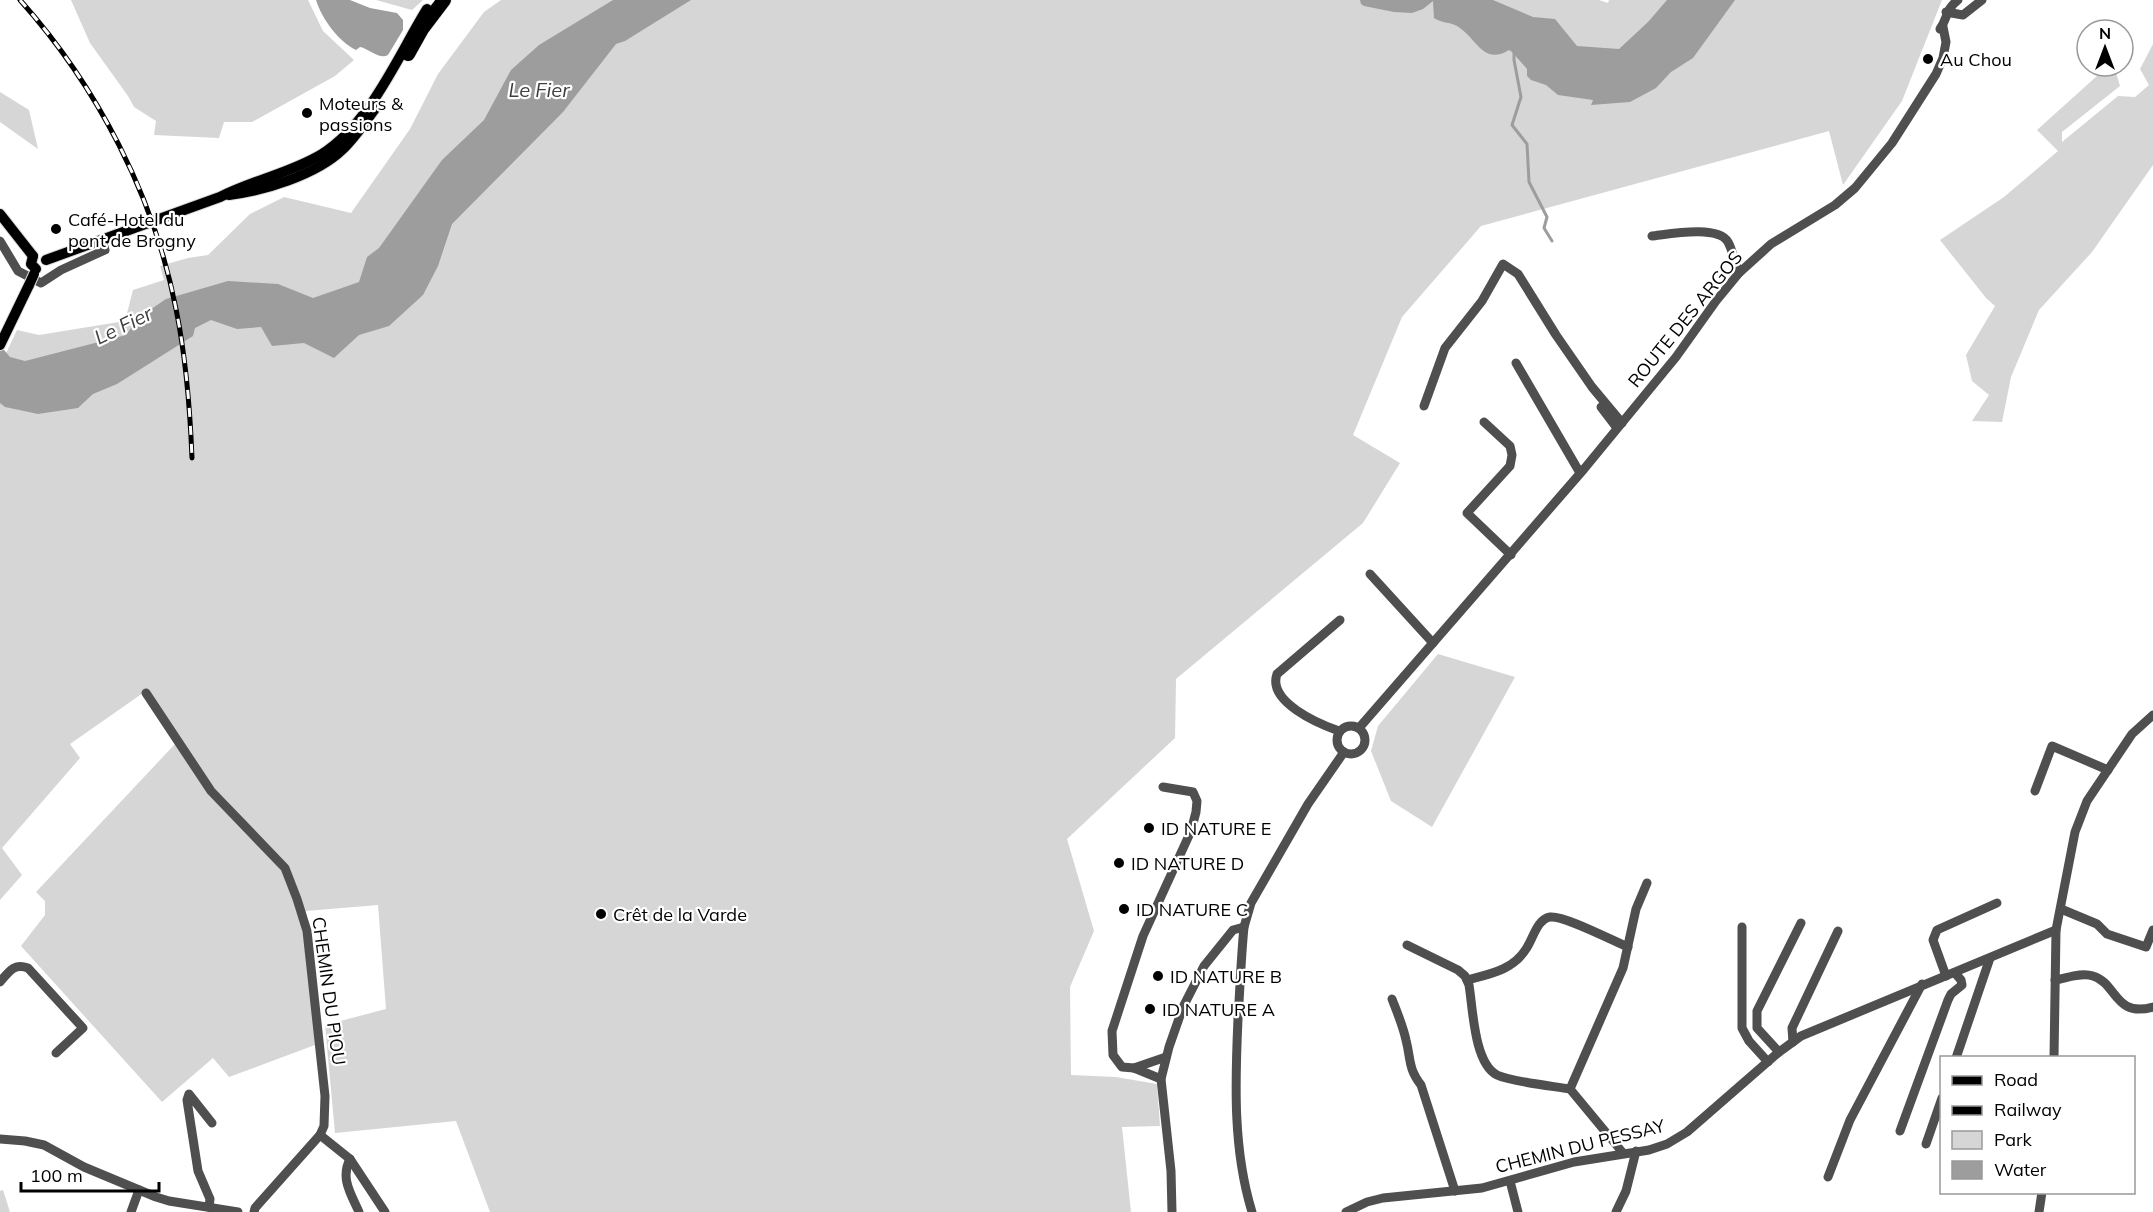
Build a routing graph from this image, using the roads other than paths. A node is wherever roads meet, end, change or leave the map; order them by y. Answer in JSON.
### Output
{"nodes":[{"id":1,"x":444,"y":0,"type":"edge"},
{"id":2,"x":1982,"y":0,"type":"edge"},
{"id":3,"x":1951,"y":4,"type":"edge"},
{"id":4,"x":431,"y":5,"type":"edge"},
{"id":5,"x":408,"y":54,"type":"joint"},
{"id":6,"x":220,"y":196,"type":"junction"},
{"id":7,"x":0,"y":214,"type":"edge"},
{"id":8,"x":1652,"y":236,"type":"dead end"},
{"id":9,"x":102,"y":240,"type":"junction"},
{"id":10,"x":0,"y":242,"type":"edge"},
{"id":11,"x":33,"y":256,"type":"junction"},
{"id":12,"x":5,"y":260,"type":"edge"},
{"id":13,"x":46,"y":260,"type":"junction"},
{"id":14,"x":35,"y":271,"type":"junction"},
{"id":15,"x":1739,"y":273,"type":"junction"},
{"id":16,"x":0,"y":345,"type":"edge"},
{"id":17,"x":1563,"y":357,"type":"dead end"},
{"id":18,"x":1516,"y":363,"type":"dead end"},
{"id":19,"x":1424,"y":406,"type":"dead end"},
{"id":20,"x":1484,"y":422,"type":"dead end"},
{"id":21,"x":1620,"y":425,"type":"junction"},
{"id":22,"x":1580,"y":473,"type":"junction"},
{"id":23,"x":1511,"y":555,"type":"junction"},
{"id":24,"x":1370,"y":574,"type":"dead end"},
{"id":25,"x":1340,"y":620,"type":"dead end"},
{"id":26,"x":1433,"y":643,"type":"junction"},
{"id":27,"x":146,"y":693,"type":"dead end"},
{"id":28,"x":2153,"y":715,"type":"edge"},
{"id":29,"x":1359,"y":728,"type":"junction"},
{"id":30,"x":1339,"y":731,"type":"junction"},
{"id":31,"x":1344,"y":752,"type":"junction"},
{"id":32,"x":2108,"y":770,"type":"junction"},
{"id":33,"x":1163,"y":787,"type":"dead end"},
{"id":34,"x":2035,"y":791,"type":"dead end"},
{"id":35,"x":1647,"y":883,"type":"dead end"},
{"id":36,"x":1997,"y":903,"type":"dead end"},
{"id":37,"x":2061,"y":909,"type":"junction"},
{"id":38,"x":1801,"y":923,"type":"dead end"},
{"id":39,"x":1244,"y":927,"type":"junction"},
{"id":40,"x":1742,"y":927,"type":"dead end"},
{"id":41,"x":2056,"y":930,"type":"junction"},
{"id":42,"x":2153,"y":930,"type":"edge"},
{"id":43,"x":1838,"y":931,"type":"dead end"},
{"id":44,"x":1407,"y":945,"type":"dead end"},
{"id":45,"x":1628,"y":947,"type":"junction"},
{"id":46,"x":1990,"y":958,"type":"junction"},
{"id":47,"x":1950,"y":975,"type":"junction"},
{"id":48,"x":1467,"y":980,"type":"junction"},
{"id":49,"x":2055,"y":980,"type":"junction"},
{"id":50,"x":0,"y":982,"type":"edge"},
{"id":51,"x":1922,"y":984,"type":"junction"},
{"id":52,"x":1392,"y":999,"type":"dead end"},
{"id":53,"x":2153,"y":1007,"type":"edge"},
{"id":54,"x":1793,"y":1041,"type":"junction"},
{"id":55,"x":1779,"y":1052,"type":"junction"},
{"id":56,"x":57,"y":1053,"type":"dead end"},
{"id":57,"x":1957,"y":1056,"type":"edge"},
{"id":58,"x":2054,"y":1056,"type":"edge"},
{"id":59,"x":1166,"y":1057,"type":"junction"},
{"id":60,"x":1768,"y":1062,"type":"junction"},
{"id":61,"x":1134,"y":1068,"type":"junction"},
{"id":62,"x":1161,"y":1079,"type":"junction"},
{"id":63,"x":1570,"y":1089,"type":"junction"},
{"id":64,"x":1940,"y":1101,"type":"edge"},
{"id":65,"x":212,"y":1123,"type":"dead end"},
{"id":66,"x":1900,"y":1131,"type":"dead end"},
{"id":67,"x":320,"y":1135,"type":"junction"},
{"id":68,"x":0,"y":1139,"type":"edge"},
{"id":69,"x":1926,"y":1144,"type":"dead end"},
{"id":70,"x":1636,"y":1151,"type":"junction"},
{"id":71,"x":1623,"y":1153,"type":"junction"},
{"id":72,"x":350,"y":1159,"type":"junction"},
{"id":73,"x":1828,"y":1177,"type":"dead end"},
{"id":74,"x":1510,"y":1181,"type":"junction"},
{"id":75,"x":139,"y":1190,"type":"junction"},
{"id":76,"x":1455,"y":1191,"type":"junction"},
{"id":77,"x":2042,"y":1194,"type":"edge"},
{"id":78,"x":209,"y":1207,"type":"junction"},
{"id":79,"x":220,"y":1210,"type":"edge"},
{"id":80,"x":131,"y":1212,"type":"edge"},
{"id":81,"x":238,"y":1212,"type":"edge"},
{"id":82,"x":254,"y":1212,"type":"edge"},
{"id":83,"x":359,"y":1212,"type":"edge"},
{"id":84,"x":385,"y":1212,"type":"edge"},
{"id":85,"x":1172,"y":1212,"type":"edge"},
{"id":86,"x":1252,"y":1212,"type":"edge"},
{"id":87,"x":1346,"y":1212,"type":"edge"},
{"id":88,"x":1518,"y":1212,"type":"edge"},
{"id":89,"x":1616,"y":1212,"type":"edge"},
{"id":90,"x":2039,"y":1212,"type":"edge"}],
"edges":[{"from":1,"to":5,"type":"highway"},
{"from":2,"to":3,"type":"street","name":"ROUTE DES ARGOS"},
{"from":3,"to":15,"type":"street","name":"ROUTE DES ARGOS"},
{"from":4,"to":6,"type":"main road"},
{"from":5,"to":6,"type":"main road"},
{"from":6,"to":9,"type":"main road"},
{"from":7,"to":11,"type":"main road"},
{"from":8,"to":15,"type":"street"},
{"from":9,"to":12,"type":"street"},
{"from":9,"to":13,"type":"main road"},
{"from":10,"to":12,"type":"street"},
{"from":11,"to":13,"type":"main road"},
{"from":11,"to":14,"type":"main road"},
{"from":13,"to":14,"type":"main road"},
{"from":14,"to":16,"type":"main road","bridge":true},
{"from":15,"to":21,"type":"street","name":"ROUTE DES ARGOS"},
{"from":17,"to":21,"type":"street"},
{"from":18,"to":22,"type":"street"},
{"from":19,"to":21,"type":"street"},
{"from":20,"to":23,"type":"street"},
{"from":21,"to":22,"type":"street","name":"ROUTE DES ARGOS"},
{"from":22,"to":23,"type":"street","name":"ROUTE DES ARGOS"},
{"from":23,"to":26,"type":"street","name":"ROUTE DES ARGOS"},
{"from":24,"to":26,"type":"street"},
{"from":25,"to":30,"type":"street"},
{"from":26,"to":29,"type":"street","name":"ROUTE DES ARGOS"},
{"from":27,"to":67,"type":"street","name":"CHEMIN DU PIOU"},
{"from":28,"to":32,"type":"street"},
{"from":29,"to":30,"type":"street"},
{"from":29,"to":31,"type":"street"},
{"from":30,"to":31,"type":"street"},
{"from":31,"to":39,"type":"street"},
{"from":32,"to":34,"type":"street"},
{"from":32,"to":37,"type":"street"},
{"from":33,"to":61,"type":"street"},
{"from":35,"to":45,"type":"street"},
{"from":36,"to":47,"type":"street"},
{"from":37,"to":41,"type":"street"},
{"from":37,"to":42,"type":"street"},
{"from":38,"to":55,"type":"street"},
{"from":39,"to":59,"type":"street"},
{"from":39,"to":86,"type":"street"},
{"from":40,"to":60,"type":"street"},
{"from":41,"to":46,"type":"street","name":"CHEMIN DU PESSAY"},
{"from":41,"to":49,"type":"street"},
{"from":43,"to":54,"type":"street"},
{"from":44,"to":48,"type":"street"},
{"from":45,"to":48,"type":"street"},
{"from":45,"to":63,"type":"street"},
{"from":46,"to":47,"type":"street","name":"CHEMIN DU PESSAY"},
{"from":46,"to":57,"type":"street"},
{"from":47,"to":51,"type":"street","name":"CHEMIN DU PESSAY"},
{"from":47,"to":66,"type":"street"},
{"from":48,"to":63,"type":"street"},
{"from":49,"to":53,"type":"street"},
{"from":49,"to":58,"type":"street"},
{"from":50,"to":56,"type":"street"},
{"from":51,"to":54,"type":"street","name":"CHEMIN DU PESSAY"},
{"from":51,"to":73,"type":"street"},
{"from":52,"to":76,"type":"street"},
{"from":54,"to":55,"type":"street","name":"CHEMIN DU PESSAY"},
{"from":55,"to":60,"type":"street","name":"CHEMIN DU PESSAY"},
{"from":59,"to":61,"type":"street"},
{"from":59,"to":62,"type":"street"},
{"from":60,"to":70,"type":"street","name":"CHEMIN DU PESSAY"},
{"from":61,"to":62,"type":"street"},
{"from":62,"to":85,"type":"street"},
{"from":63,"to":71,"type":"street"},
{"from":64,"to":69,"type":"street"},
{"from":65,"to":78,"type":"street"},
{"from":67,"to":72,"type":"street"},
{"from":67,"to":82,"type":"street"},
{"from":68,"to":75,"type":"street"},
{"from":70,"to":71,"type":"street","name":"CHEMIN DU PESSAY"},
{"from":70,"to":89,"type":"street"},
{"from":71,"to":74,"type":"street","name":"CHEMIN DU PESSAY"},
{"from":72,"to":83,"type":"street"},
{"from":72,"to":84,"type":"street"},
{"from":74,"to":76,"type":"street","name":"CHEMIN DU PESSAY"},
{"from":74,"to":88,"type":"street"},
{"from":75,"to":78,"type":"street"},
{"from":75,"to":80,"type":"street"},
{"from":76,"to":87,"type":"street","name":"CHEMIN DU PESSAY"},
{"from":77,"to":90,"type":"street"},
{"from":78,"to":79,"type":"street"},
{"from":79,"to":81,"type":"street"}]}
